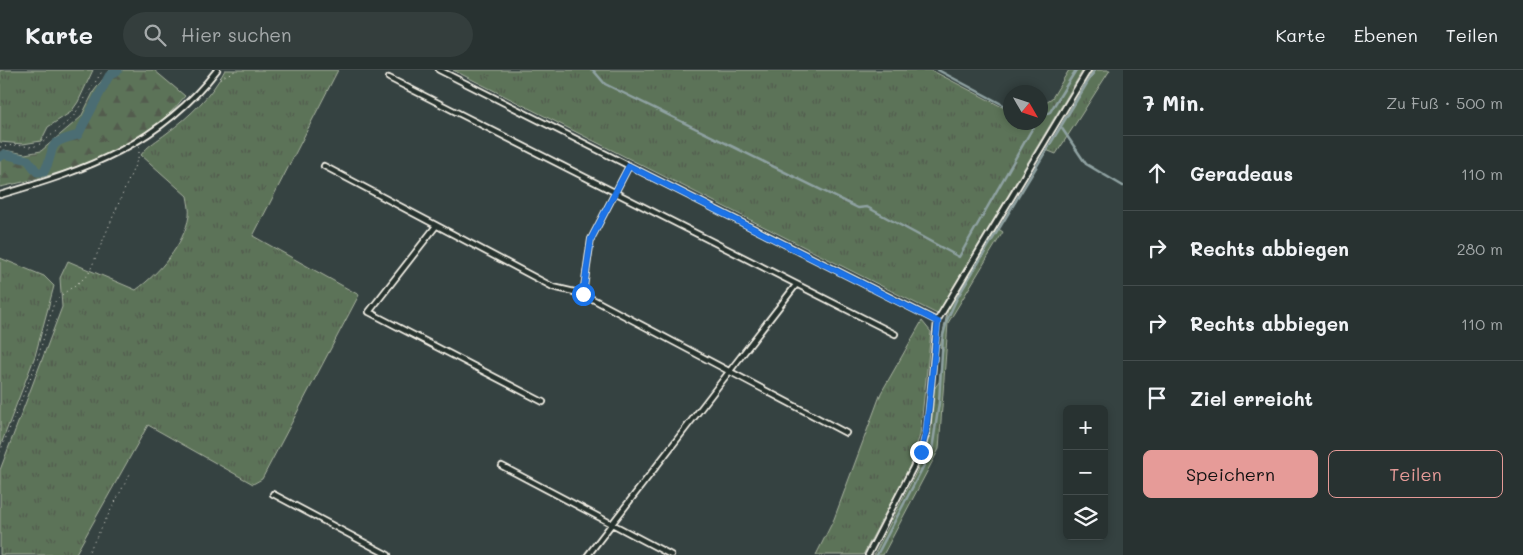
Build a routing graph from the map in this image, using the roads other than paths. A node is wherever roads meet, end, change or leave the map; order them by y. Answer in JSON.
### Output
{"nodes":[{"id":1,"x":217,"y":70,"type":"edge"},
{"id":2,"x":438,"y":70,"type":"edge"},
{"id":3,"x":1088,"y":70,"type":"edge"},
{"id":4,"x":389,"y":78,"type":"dead end"},
{"id":5,"x":324,"y":166,"type":"dead end"},
{"id":6,"x":629,"y":166,"type":"junction"},
{"id":7,"x":615,"y":193,"type":"junction"},
{"id":8,"x":0,"y":195,"type":"edge"},
{"id":9,"x":436,"y":226,"type":"junction"},
{"id":10,"x":796,"y":285,"type":"junction"},
{"id":11,"x":583,"y":294,"type":"junction"},
{"id":12,"x":938,"y":322,"type":"junction"},
{"id":13,"x":895,"y":334,"type":"dead end"},
{"id":14,"x":731,"y":372,"type":"junction"},
{"id":15,"x":543,"y":402,"type":"dead end"},
{"id":16,"x":846,"y":433,"type":"dead end"},
{"id":17,"x":502,"y":466,"type":"dead end"},
{"id":18,"x":273,"y":494,"type":"dead end"},
{"id":19,"x":612,"y":524,"type":"junction"},
{"id":20,"x":388,"y":555,"type":"edge"},
{"id":21,"x":588,"y":555,"type":"edge"},
{"id":22,"x":671,"y":555,"type":"edge"},
{"id":23,"x":868,"y":555,"type":"edge"}],
"edges":[{"from":1,"to":8,"type":"lane"},
{"from":2,"to":6,"type":"lane"},
{"from":3,"to":12,"type":"lane"},
{"from":4,"to":7,"type":"lane"},
{"from":5,"to":9,"type":"lane"},
{"from":6,"to":7,"type":"lane"},
{"from":6,"to":12,"type":"lane"},
{"from":7,"to":10,"type":"lane"},
{"from":7,"to":11,"type":"lane"},
{"from":9,"to":11,"type":"lane"},
{"from":9,"to":15,"type":"lane"},
{"from":10,"to":13,"type":"lane"},
{"from":10,"to":14,"type":"lane"},
{"from":11,"to":14,"type":"lane"},
{"from":12,"to":23,"type":"lane"},
{"from":14,"to":16,"type":"lane"},
{"from":14,"to":19,"type":"lane"},
{"from":17,"to":19,"type":"lane"},
{"from":18,"to":20,"type":"lane"},
{"from":19,"to":21,"type":"lane"},
{"from":19,"to":22,"type":"lane"}]}
